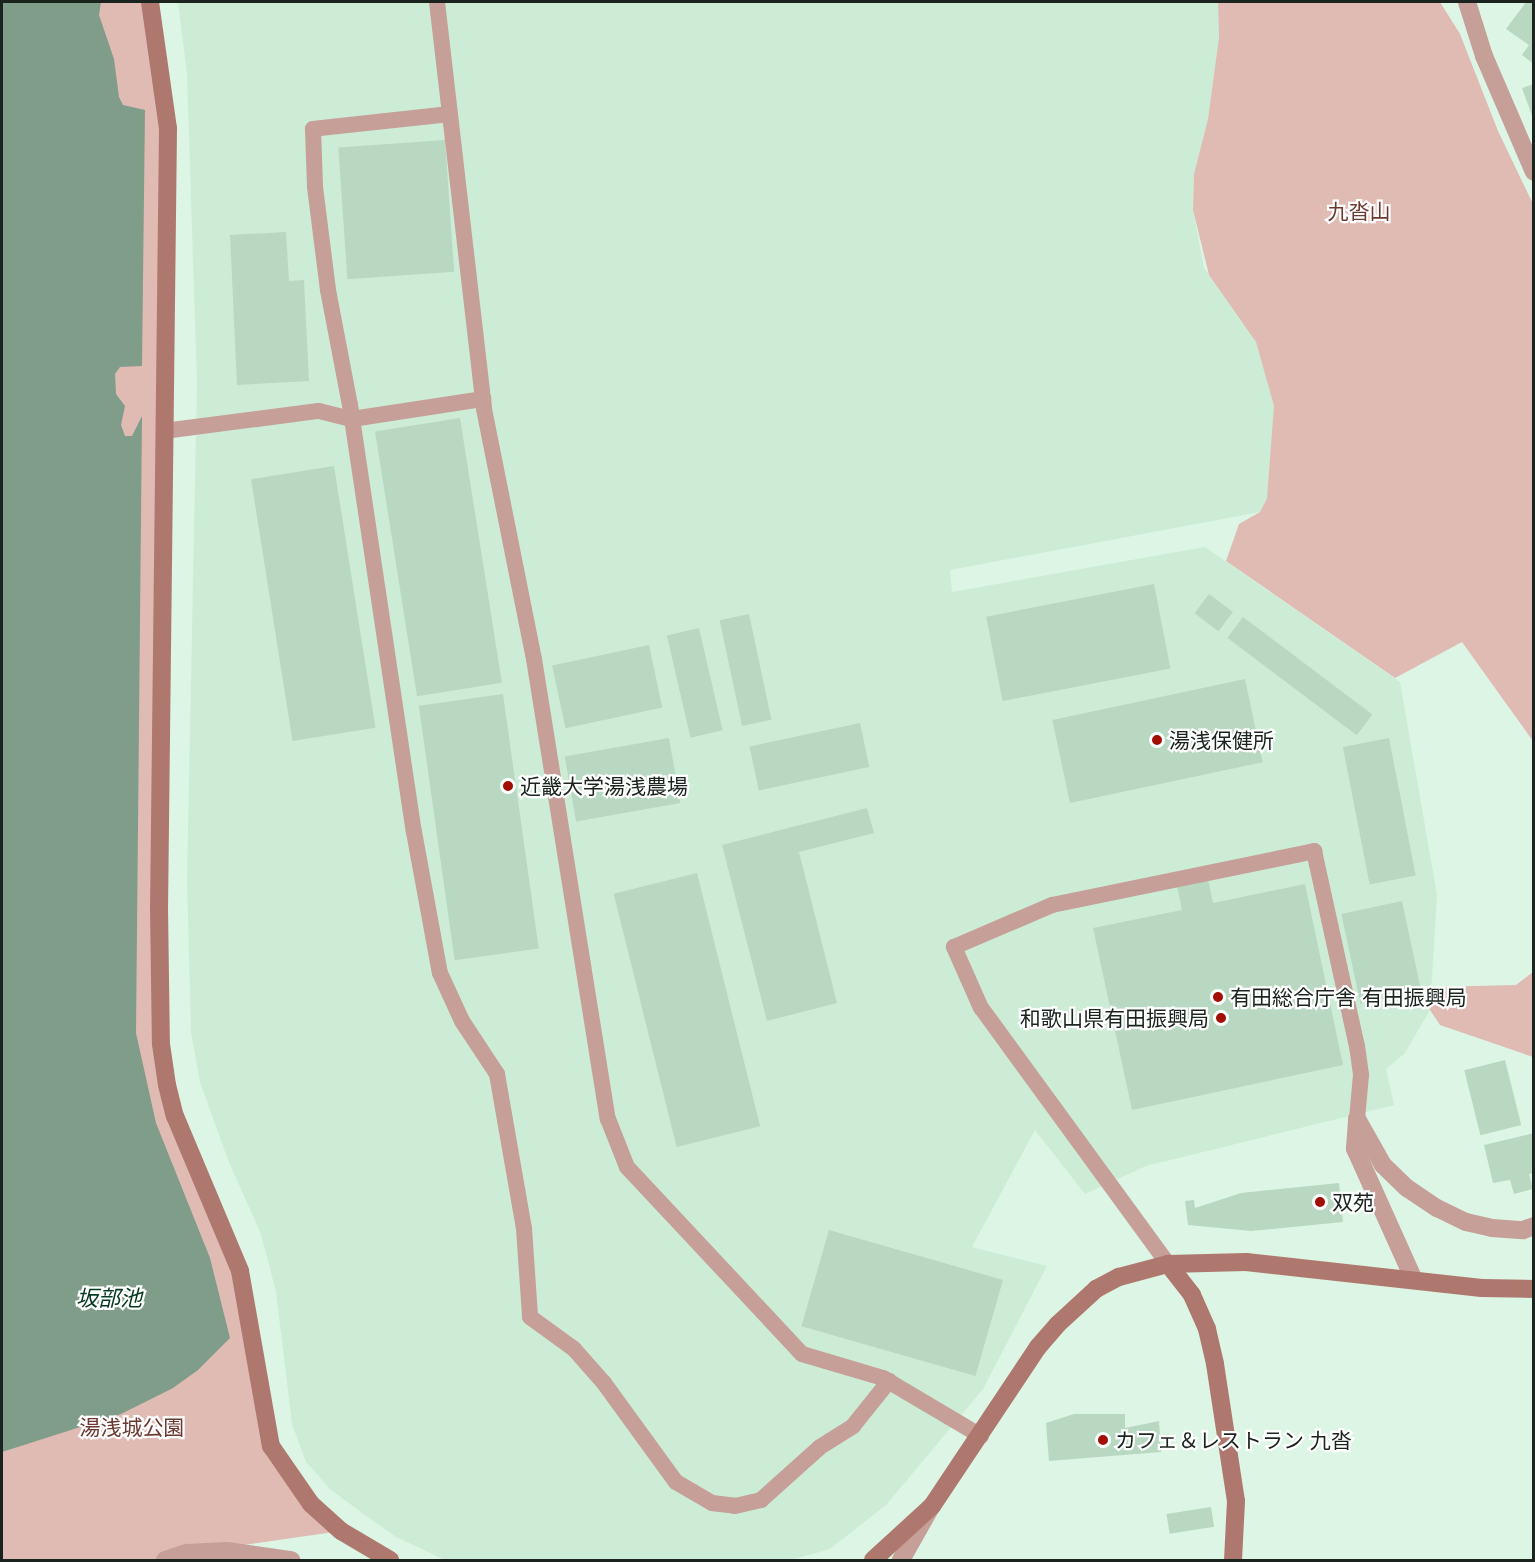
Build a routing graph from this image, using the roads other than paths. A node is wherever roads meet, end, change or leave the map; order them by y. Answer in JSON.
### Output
{"nodes":[{"id":1,"x":150,"y":2,"type":"edge"},
{"id":2,"x":437,"y":2,"type":"edge"},
{"id":3,"x":1456,"y":2,"type":"edge"},
{"id":4,"x":1467,"y":2,"type":"edge"},
{"id":5,"x":1477,"y":36,"type":"junction"},
{"id":6,"x":450,"y":114,"type":"junction"},
{"id":7,"x":1533,"y":172,"type":"edge"},
{"id":8,"x":483,"y":399,"type":"junction"},
{"id":9,"x":352,"y":419,"type":"junction"},
{"id":10,"x":164,"y":431,"type":"junction"},
{"id":11,"x":1357,"y":1119,"type":"junction"},
{"id":12,"x":1533,"y":1226,"type":"edge"},
{"id":13,"x":1168,"y":1264,"type":"junction"},
{"id":14,"x":1414,"y":1280,"type":"junction"},
{"id":15,"x":1533,"y":1289,"type":"edge"},
{"id":16,"x":889,"y":1381,"type":"junction"},
{"id":17,"x":981,"y":1436,"type":"junction"},
{"id":18,"x":932,"y":1506,"type":"junction"},
{"id":19,"x":165,"y":1560,"type":"edge"},
{"id":20,"x":291,"y":1560,"type":"edge"},
{"id":21,"x":390,"y":1560,"type":"edge"},
{"id":22,"x":873,"y":1560,"type":"edge"},
{"id":23,"x":901,"y":1560,"type":"edge"},
{"id":24,"x":1233,"y":1560,"type":"edge"}],
"edges":[{"from":1,"to":10,"type":"street"},
{"from":2,"to":6,"type":"lane"},
{"from":3,"to":5,"type":"street"},
{"from":4,"to":5,"type":"street"},
{"from":5,"to":7,"type":"street"},
{"from":6,"to":8,"type":"lane"},
{"from":6,"to":9,"type":"lane"},
{"from":8,"to":9,"type":"lane"},
{"from":8,"to":16,"type":"lane"},
{"from":9,"to":10,"type":"lane"},
{"from":9,"to":16,"type":"lane"},
{"from":10,"to":21,"type":"street"},
{"from":11,"to":12,"type":"street"},
{"from":11,"to":13,"type":"lane"},
{"from":11,"to":14,"type":"street"},
{"from":13,"to":14,"type":"street"},
{"from":13,"to":17,"type":"street"},
{"from":13,"to":24,"type":"street"},
{"from":14,"to":15,"type":"street"},
{"from":16,"to":17,"type":"lane"},
{"from":17,"to":18,"type":"street"},
{"from":18,"to":22,"type":"street"},
{"from":18,"to":23,"type":"street"},
{"from":19,"to":20,"type":"street"}]}
